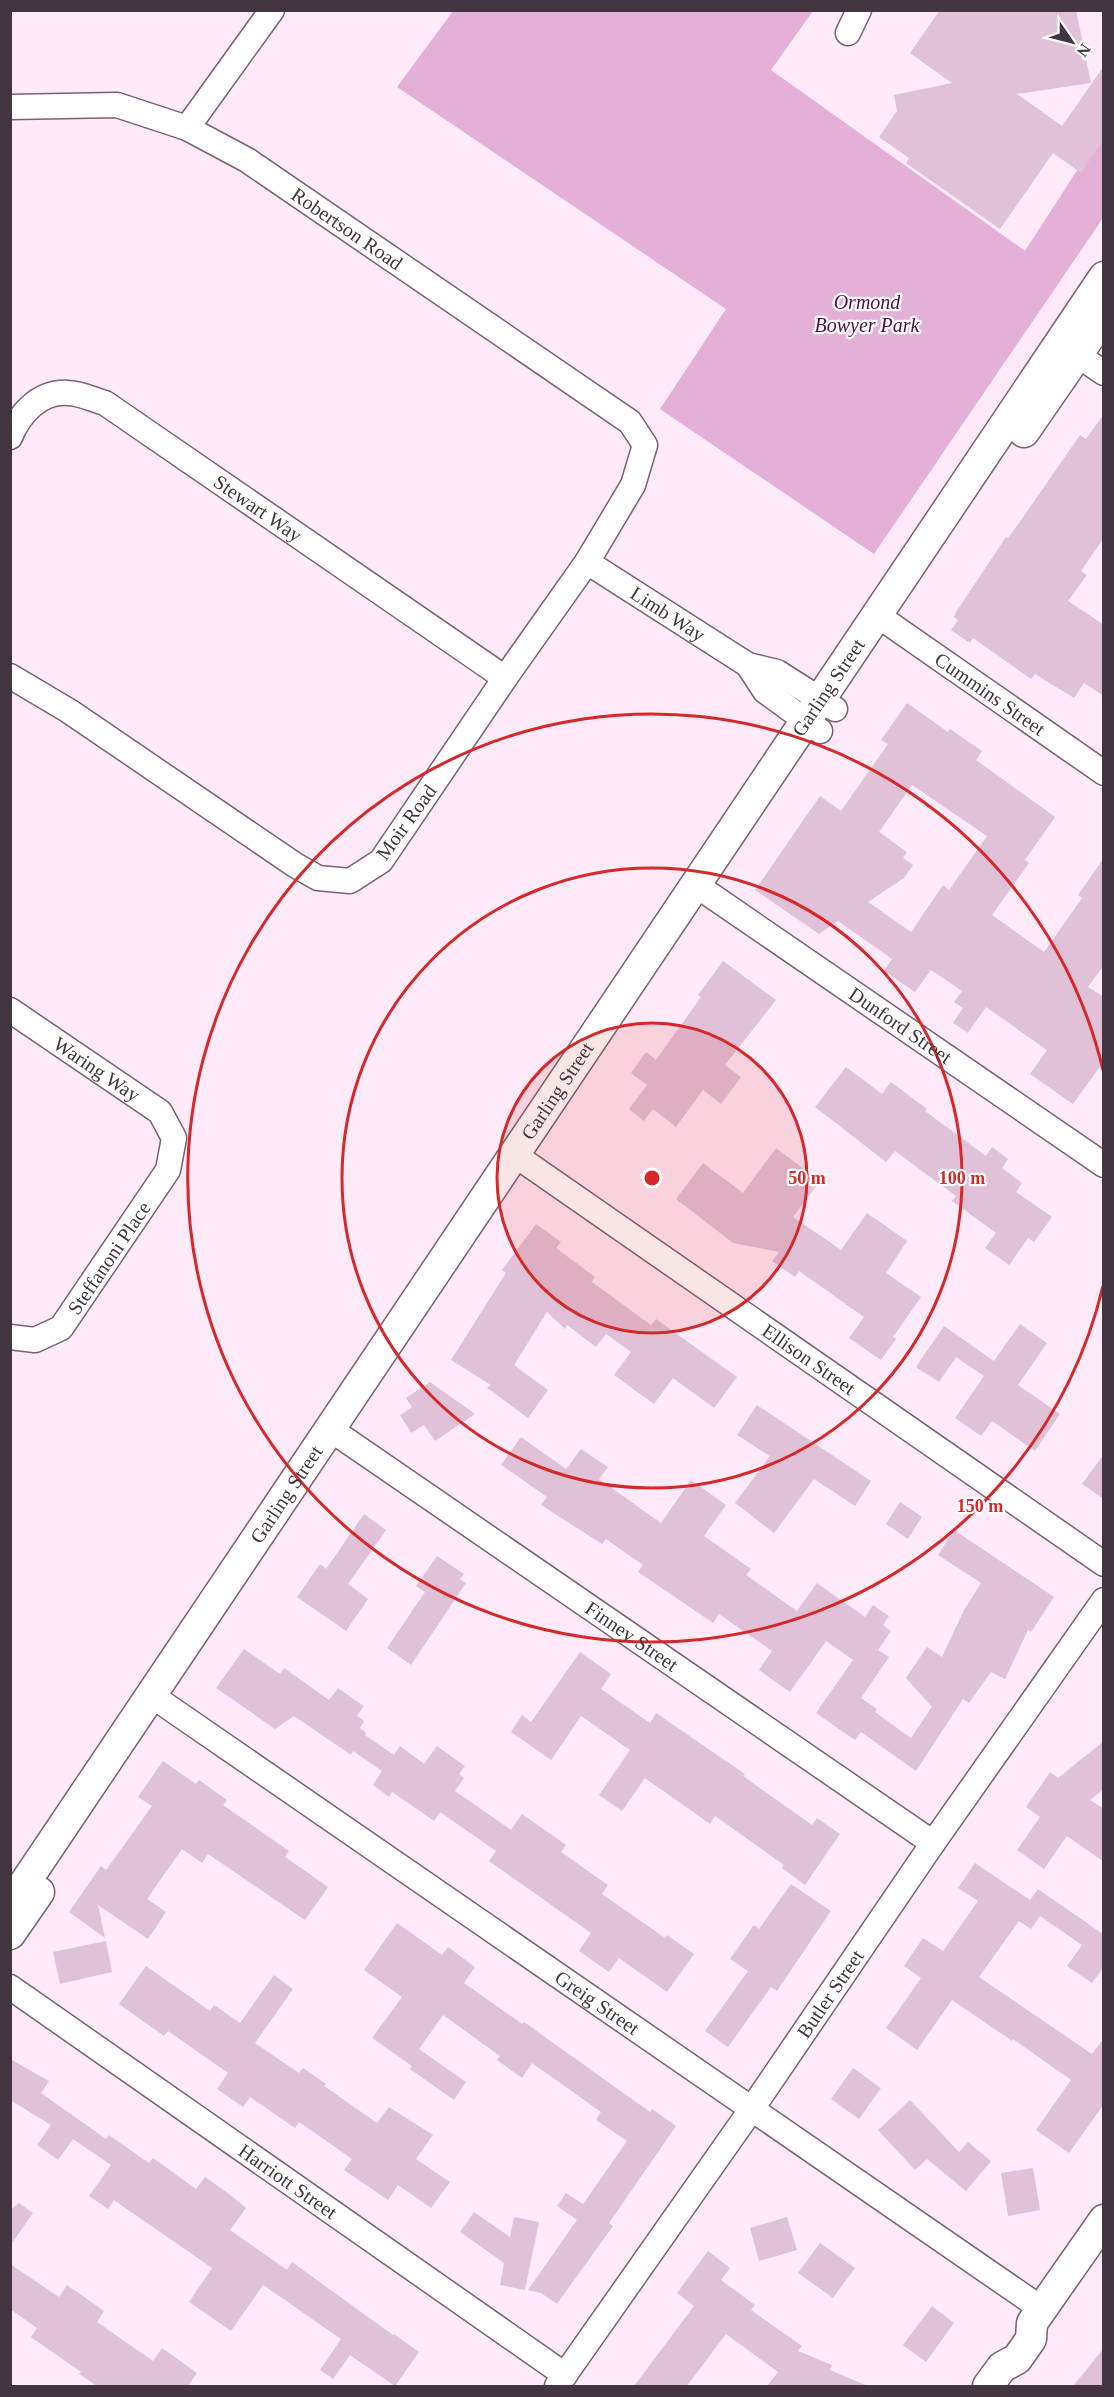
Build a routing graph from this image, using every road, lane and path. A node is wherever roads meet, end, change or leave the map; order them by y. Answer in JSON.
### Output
{"nodes":[{"id":1,"x":272,"y":10,"type":"edge"},
{"id":2,"x":859,"y":10,"type":"edge"},
{"id":3,"x":848,"y":33,"type":"dead end"},
{"id":4,"x":10,"y":107,"type":"edge"},
{"id":5,"x":188,"y":128,"type":"junction"},
{"id":6,"x":1104,"y":277,"type":"edge"},
{"id":7,"x":1104,"y":316,"type":"edge"},
{"id":8,"x":1068,"y":349,"type":"junction"},
{"id":9,"x":1104,"y":373,"type":"edge"},
{"id":10,"x":10,"y":437,"type":"edge"},
{"id":11,"x":645,"y":446,"type":"joint"},
{"id":12,"x":587,"y":562,"type":"junction"},
{"id":13,"x":884,"y":620,"type":"junction"},
{"id":14,"x":10,"y":676,"type":"edge"},
{"id":15,"x":505,"y":678,"type":"junction"},
{"id":16,"x":820,"y":715,"type":"junction"},
{"id":17,"x":1104,"y":773,"type":"edge"},
{"id":18,"x":704,"y":890,"type":"junction"},
{"id":19,"x":10,"y":1010,"type":"edge"},
{"id":20,"x":174,"y":1138,"type":"joint"},
{"id":21,"x":522,"y":1160,"type":"junction"},
{"id":22,"x":1104,"y":1165,"type":"edge"},
{"id":23,"x":10,"y":1337,"type":"edge"},
{"id":24,"x":337,"y":1433,"type":"junction"},
{"id":25,"x":1104,"y":1564,"type":"edge"},
{"id":26,"x":1104,"y":1600,"type":"edge"},
{"id":27,"x":158,"y":1700,"type":"junction"},
{"id":28,"x":933,"y":1844,"type":"junction"},
{"id":29,"x":10,"y":1905,"type":"edge"},
{"id":30,"x":10,"y":1934,"type":"edge"},
{"id":31,"x":10,"y":1987,"type":"edge"},
{"id":32,"x":751,"y":2110,"type":"junction"},
{"id":33,"x":1100,"y":2233,"type":"edge"},
{"id":34,"x":1037,"y":2316,"type":"junction"},
{"id":35,"x":995,"y":2377,"type":"edge"},
{"id":36,"x":561,"y":2380,"type":"edge"}],
"edges":[{"from":1,"to":5,"type":"street"},
{"from":2,"to":3,"type":"street"},
{"from":4,"to":5,"type":"street","name":"Robertson Road"},
{"from":5,"to":11,"type":"street","name":"Robertson Road"},
{"from":6,"to":8,"type":"street","name":"Garling Street"},
{"from":7,"to":8,"type":"street","name":"Garling Street"},
{"from":8,"to":9,"type":"street"},
{"from":8,"to":13,"type":"street","name":"Garling Street"},
{"from":10,"to":15,"type":"street","name":"Stewart Way"},
{"from":11,"to":12,"type":"street","name":"Moir Road"},
{"from":12,"to":15,"type":"street","name":"Moir Road"},
{"from":12,"to":16,"type":"street","name":"Limb Way"},
{"from":13,"to":16,"type":"street","name":"Garling Street"},
{"from":13,"to":17,"type":"street","name":"Cummins Street"},
{"from":14,"to":15,"type":"street","name":"Moir Road"},
{"from":16,"to":18,"type":"street","name":"Garling Street"},
{"from":18,"to":21,"type":"street","name":"Garling Street"},
{"from":18,"to":22,"type":"street","name":"Dunford Street"},
{"from":19,"to":20,"type":"street","name":"Waring Way"},
{"from":20,"to":23,"type":"street","name":"Steffanoni Place"},
{"from":21,"to":24,"type":"street","name":"Garling Street"},
{"from":21,"to":25,"type":"street","name":"Ellison Street"},
{"from":24,"to":27,"type":"street","name":"Garling Street"},
{"from":24,"to":28,"type":"street","name":"Finney Street"},
{"from":26,"to":28,"type":"street","name":"Butler Street"},
{"from":27,"to":29,"type":"street","name":"Garling Street"},
{"from":27,"to":30,"type":"street","name":"Garling Street"},
{"from":27,"to":32,"type":"street","name":"Greig Street"},
{"from":28,"to":32,"type":"street","name":"Butler Street"},
{"from":31,"to":36,"type":"street","name":"Harriott Street"},
{"from":32,"to":34,"type":"street","name":"Greig Street"},
{"from":32,"to":36,"type":"street","name":"Butler Street"},
{"from":33,"to":34,"type":"street"},
{"from":34,"to":35,"type":"street"}]}
